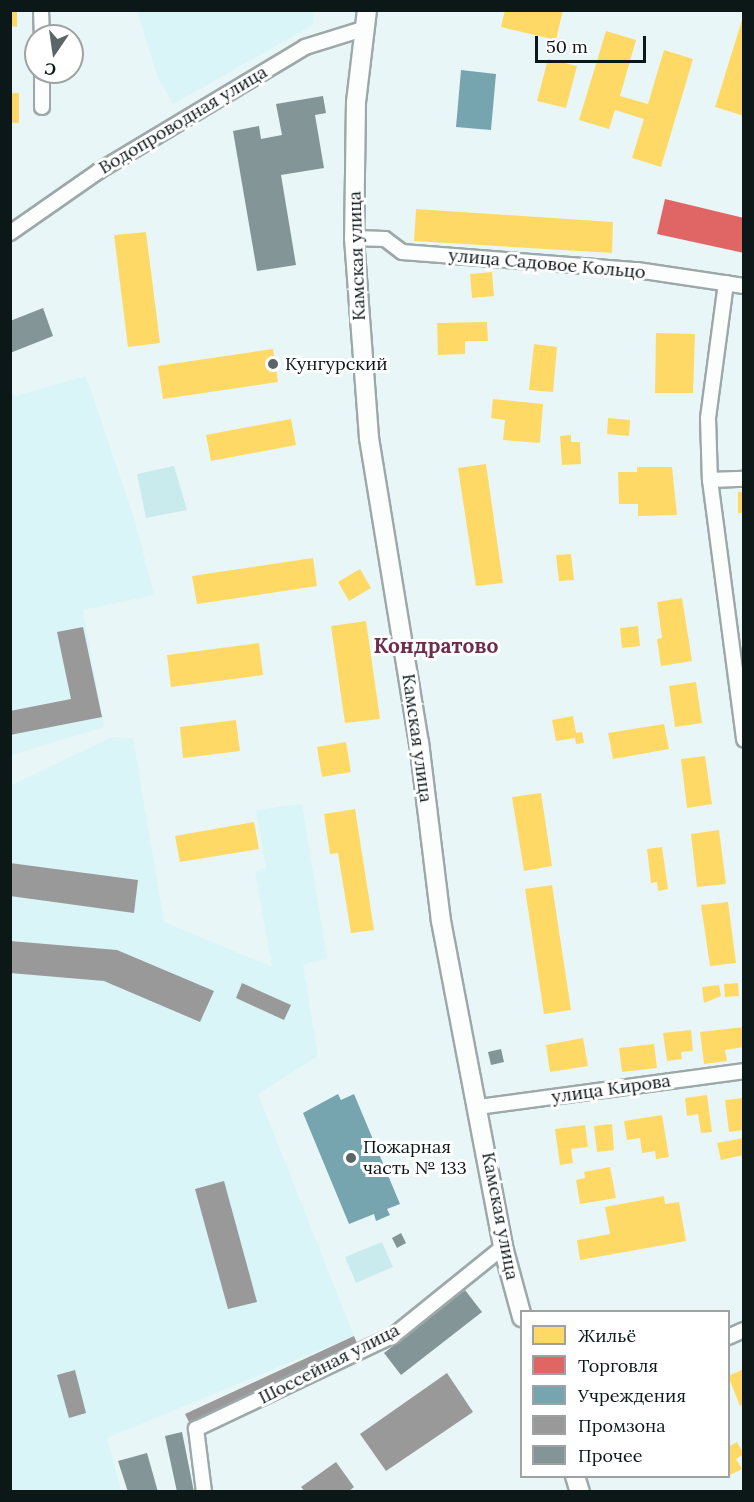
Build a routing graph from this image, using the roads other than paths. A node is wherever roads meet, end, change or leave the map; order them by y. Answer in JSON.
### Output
{"nodes":[{"id":1,"x":366,"y":19,"type":"edge"},
{"id":2,"x":42,"y":84,"type":"edge"},
{"id":3,"x":42,"y":107,"type":"dead end"},
{"id":4,"x":10,"y":232,"type":"edge"},
{"id":5,"x":354,"y":238,"type":"junction"},
{"id":6,"x":726,"y":283,"type":"junction"},
{"id":7,"x":744,"y":286,"type":"edge"},
{"id":8,"x":744,"y":479,"type":"edge"},
{"id":9,"x":710,"y":480,"type":"junction"},
{"id":10,"x":744,"y":740,"type":"edge"},
{"id":11,"x":744,"y":1071,"type":"edge"},
{"id":12,"x":479,"y":1107,"type":"junction"},
{"id":13,"x":503,"y":1247,"type":"junction"},
{"id":14,"x":520,"y":1310,"type":"edge"},
{"id":15,"x":744,"y":1330,"type":"edge"},
{"id":16,"x":730,"y":1337,"type":"edge"},
{"id":17,"x":204,"y":1491,"type":"edge"}],
"edges":[{"from":1,"to":4,"type":"street","name":"Водопроводная улица"},
{"from":1,"to":5,"type":"street","name":"Камская улица"},
{"from":2,"to":3,"type":"street"},
{"from":5,"to":6,"type":"street","name":"улица Садовое Кольцо"},
{"from":5,"to":12,"type":"street","name":"Камская улица"},
{"from":6,"to":7,"type":"street","name":"улица Садовое Кольцо"},
{"from":6,"to":9,"type":"street"},
{"from":8,"to":9,"type":"street"},
{"from":9,"to":10,"type":"street"},
{"from":11,"to":12,"type":"street","name":"улица Кирова"},
{"from":12,"to":13,"type":"street","name":"Камская улица"},
{"from":13,"to":14,"type":"street","name":"Камская улица"},
{"from":13,"to":17,"type":"street","name":"Шоссейная улица"},
{"from":15,"to":16,"type":"street"}]}
